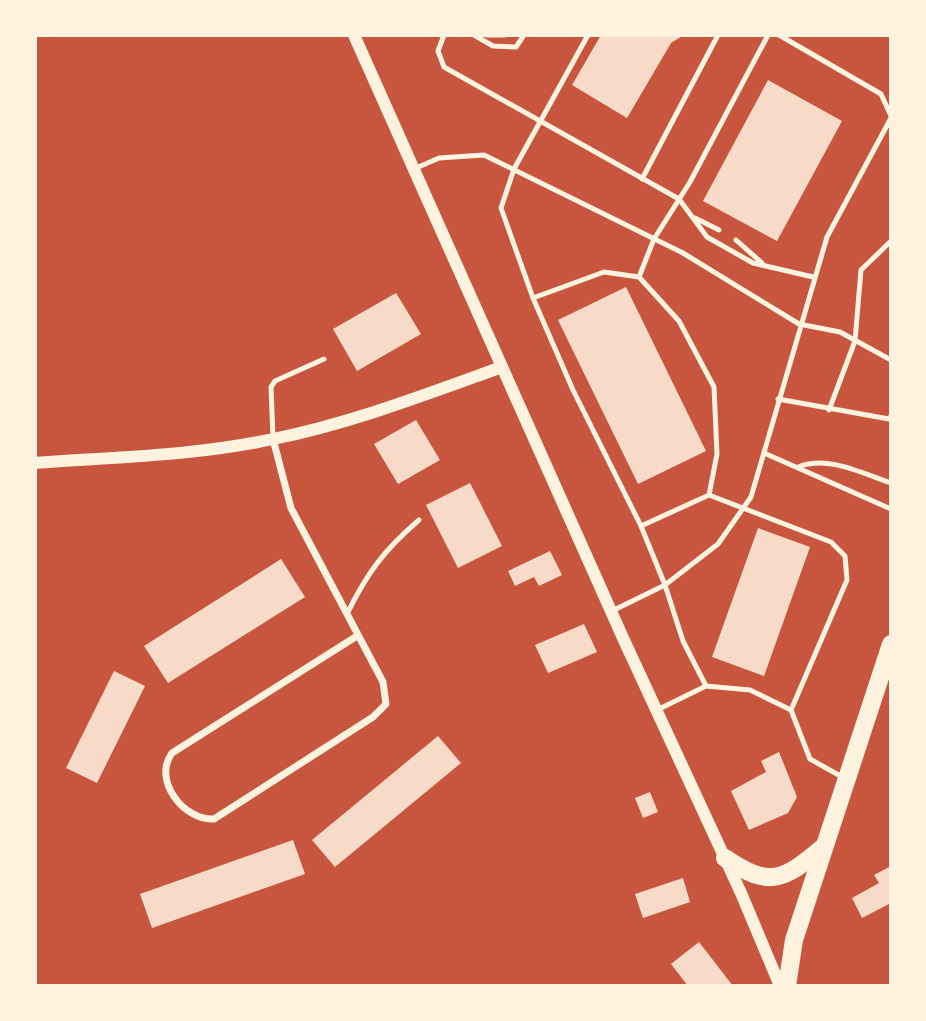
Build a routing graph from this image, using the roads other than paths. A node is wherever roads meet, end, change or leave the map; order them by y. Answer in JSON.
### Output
{"nodes":[{"id":1,"x":354,"y":35,"type":"edge"},
{"id":2,"x":444,"y":35,"type":"edge"},
{"id":3,"x":474,"y":35,"type":"edge"},
{"id":4,"x":487,"y":35,"type":"edge"},
{"id":5,"x":505,"y":35,"type":"edge"},
{"id":6,"x":524,"y":35,"type":"edge"},
{"id":7,"x":588,"y":35,"type":"edge"},
{"id":8,"x":718,"y":35,"type":"edge"},
{"id":9,"x":768,"y":35,"type":"edge"},
{"id":10,"x":779,"y":35,"type":"edge"},
{"id":11,"x":891,"y":117,"type":"edge"},
{"id":12,"x":539,"y":122,"type":"junction"},
{"id":13,"x":414,"y":169,"type":"junction"},
{"id":14,"x":514,"y":169,"type":"junction"},
{"id":15,"x":642,"y":179,"type":"junction"},
{"id":16,"x":679,"y":199,"type":"junction"},
{"id":17,"x":692,"y":217,"type":"junction"},
{"id":18,"x":719,"y":230,"type":"dead end"},
{"id":19,"x":654,"y":239,"type":"junction"},
{"id":20,"x":736,"y":240,"type":"dead end"},
{"id":21,"x":891,"y":241,"type":"edge"},
{"id":22,"x":765,"y":265,"type":"junction"},
{"id":23,"x":639,"y":277,"type":"junction"},
{"id":24,"x":813,"y":277,"type":"junction"},
{"id":25,"x":533,"y":298,"type":"junction"},
{"id":26,"x":799,"y":324,"type":"junction"},
{"id":27,"x":855,"y":341,"type":"junction"},
{"id":28,"x":324,"y":359,"type":"dead end"},
{"id":29,"x":891,"y":360,"type":"edge"},
{"id":30,"x":502,"y":367,"type":"junction"},
{"id":31,"x":778,"y":399,"type":"junction"},
{"id":32,"x":829,"y":410,"type":"junction"},
{"id":33,"x":891,"y":416,"type":"edge"},
{"id":34,"x":273,"y":439,"type":"junction"},
{"id":35,"x":764,"y":453,"type":"junction"},
{"id":36,"x":35,"y":463,"type":"edge"},
{"id":37,"x":798,"y":467,"type":"junction"},
{"id":38,"x":891,"y":483,"type":"edge"},
{"id":39,"x":709,"y":495,"type":"junction"},
{"id":40,"x":744,"y":507,"type":"junction"},
{"id":41,"x":891,"y":509,"type":"edge"},
{"id":42,"x":419,"y":520,"type":"dead end"},
{"id":43,"x":641,"y":526,"type":"junction"},
{"id":44,"x":665,"y":585,"type":"junction"},
{"id":45,"x":611,"y":611,"type":"junction"},
{"id":46,"x":346,"y":616,"type":"junction"},
{"id":47,"x":357,"y":636,"type":"junction"},
{"id":48,"x":891,"y":644,"type":"edge"},
{"id":49,"x":706,"y":686,"type":"junction"},
{"id":50,"x":657,"y":710,"type":"junction"},
{"id":51,"x":791,"y":710,"type":"junction"},
{"id":52,"x":846,"y":779,"type":"junction"},
{"id":53,"x":822,"y":848,"type":"junction"},
{"id":54,"x":725,"y":858,"type":"junction"},
{"id":55,"x":780,"y":986,"type":"edge"},
{"id":56,"x":787,"y":986,"type":"edge"}],
"edges":[{"from":1,"to":13,"type":"street"},
{"from":2,"to":12,"type":"lane"},
{"from":3,"to":6,"type":"lane"},
{"from":4,"to":5,"type":"lane"},
{"from":7,"to":12,"type":"lane"},
{"from":8,"to":15,"type":"lane"},
{"from":9,"to":16,"type":"lane"},
{"from":10,"to":11,"type":"lane"},
{"from":11,"to":24,"type":"lane"},
{"from":12,"to":14,"type":"lane"},
{"from":12,"to":15,"type":"lane"},
{"from":13,"to":14,"type":"lane"},
{"from":13,"to":30,"type":"street"},
{"from":14,"to":19,"type":"lane"},
{"from":14,"to":25,"type":"lane"},
{"from":15,"to":16,"type":"lane"},
{"from":16,"to":17,"type":"lane"},
{"from":16,"to":19,"type":"lane"},
{"from":17,"to":18,"type":"lane"},
{"from":17,"to":22,"type":"lane"},
{"from":19,"to":23,"type":"lane"},
{"from":19,"to":26,"type":"lane"},
{"from":20,"to":22,"type":"lane"},
{"from":21,"to":27,"type":"lane"},
{"from":22,"to":24,"type":"lane"},
{"from":23,"to":25,"type":"lane"},
{"from":23,"to":39,"type":"lane"},
{"from":24,"to":26,"type":"lane"},
{"from":25,"to":43,"type":"lane"},
{"from":26,"to":27,"type":"lane"},
{"from":26,"to":31,"type":"lane"},
{"from":27,"to":29,"type":"lane"},
{"from":27,"to":32,"type":"lane"},
{"from":28,"to":34,"type":"lane"},
{"from":30,"to":34,"type":"street"},
{"from":30,"to":45,"type":"street"},
{"from":31,"to":32,"type":"lane"},
{"from":31,"to":35,"type":"lane"},
{"from":32,"to":33,"type":"lane"},
{"from":34,"to":36,"type":"street"},
{"from":34,"to":46,"type":"street"},
{"from":35,"to":37,"type":"lane"},
{"from":35,"to":40,"type":"lane"},
{"from":37,"to":38,"type":"lane"},
{"from":37,"to":41,"type":"lane"},
{"from":39,"to":40,"type":"lane"},
{"from":39,"to":43,"type":"lane"},
{"from":40,"to":44,"type":"lane"},
{"from":40,"to":51,"type":"lane"},
{"from":42,"to":46,"type":"lane"},
{"from":43,"to":44,"type":"lane"},
{"from":44,"to":45,"type":"lane"},
{"from":44,"to":49,"type":"lane"},
{"from":45,"to":50,"type":"street"},
{"from":46,"to":47,"type":"street"},
{"from":47,"to":47,"type":"street"},
{"from":48,"to":52,"type":"main road"},
{"from":49,"to":50,"type":"lane"},
{"from":49,"to":51,"type":"lane"},
{"from":50,"to":54,"type":"street"},
{"from":51,"to":52,"type":"lane"},
{"from":52,"to":53,"type":"main road"},
{"from":53,"to":54,"type":"main road"},
{"from":53,"to":56,"type":"main road"},
{"from":54,"to":55,"type":"street"}]}
